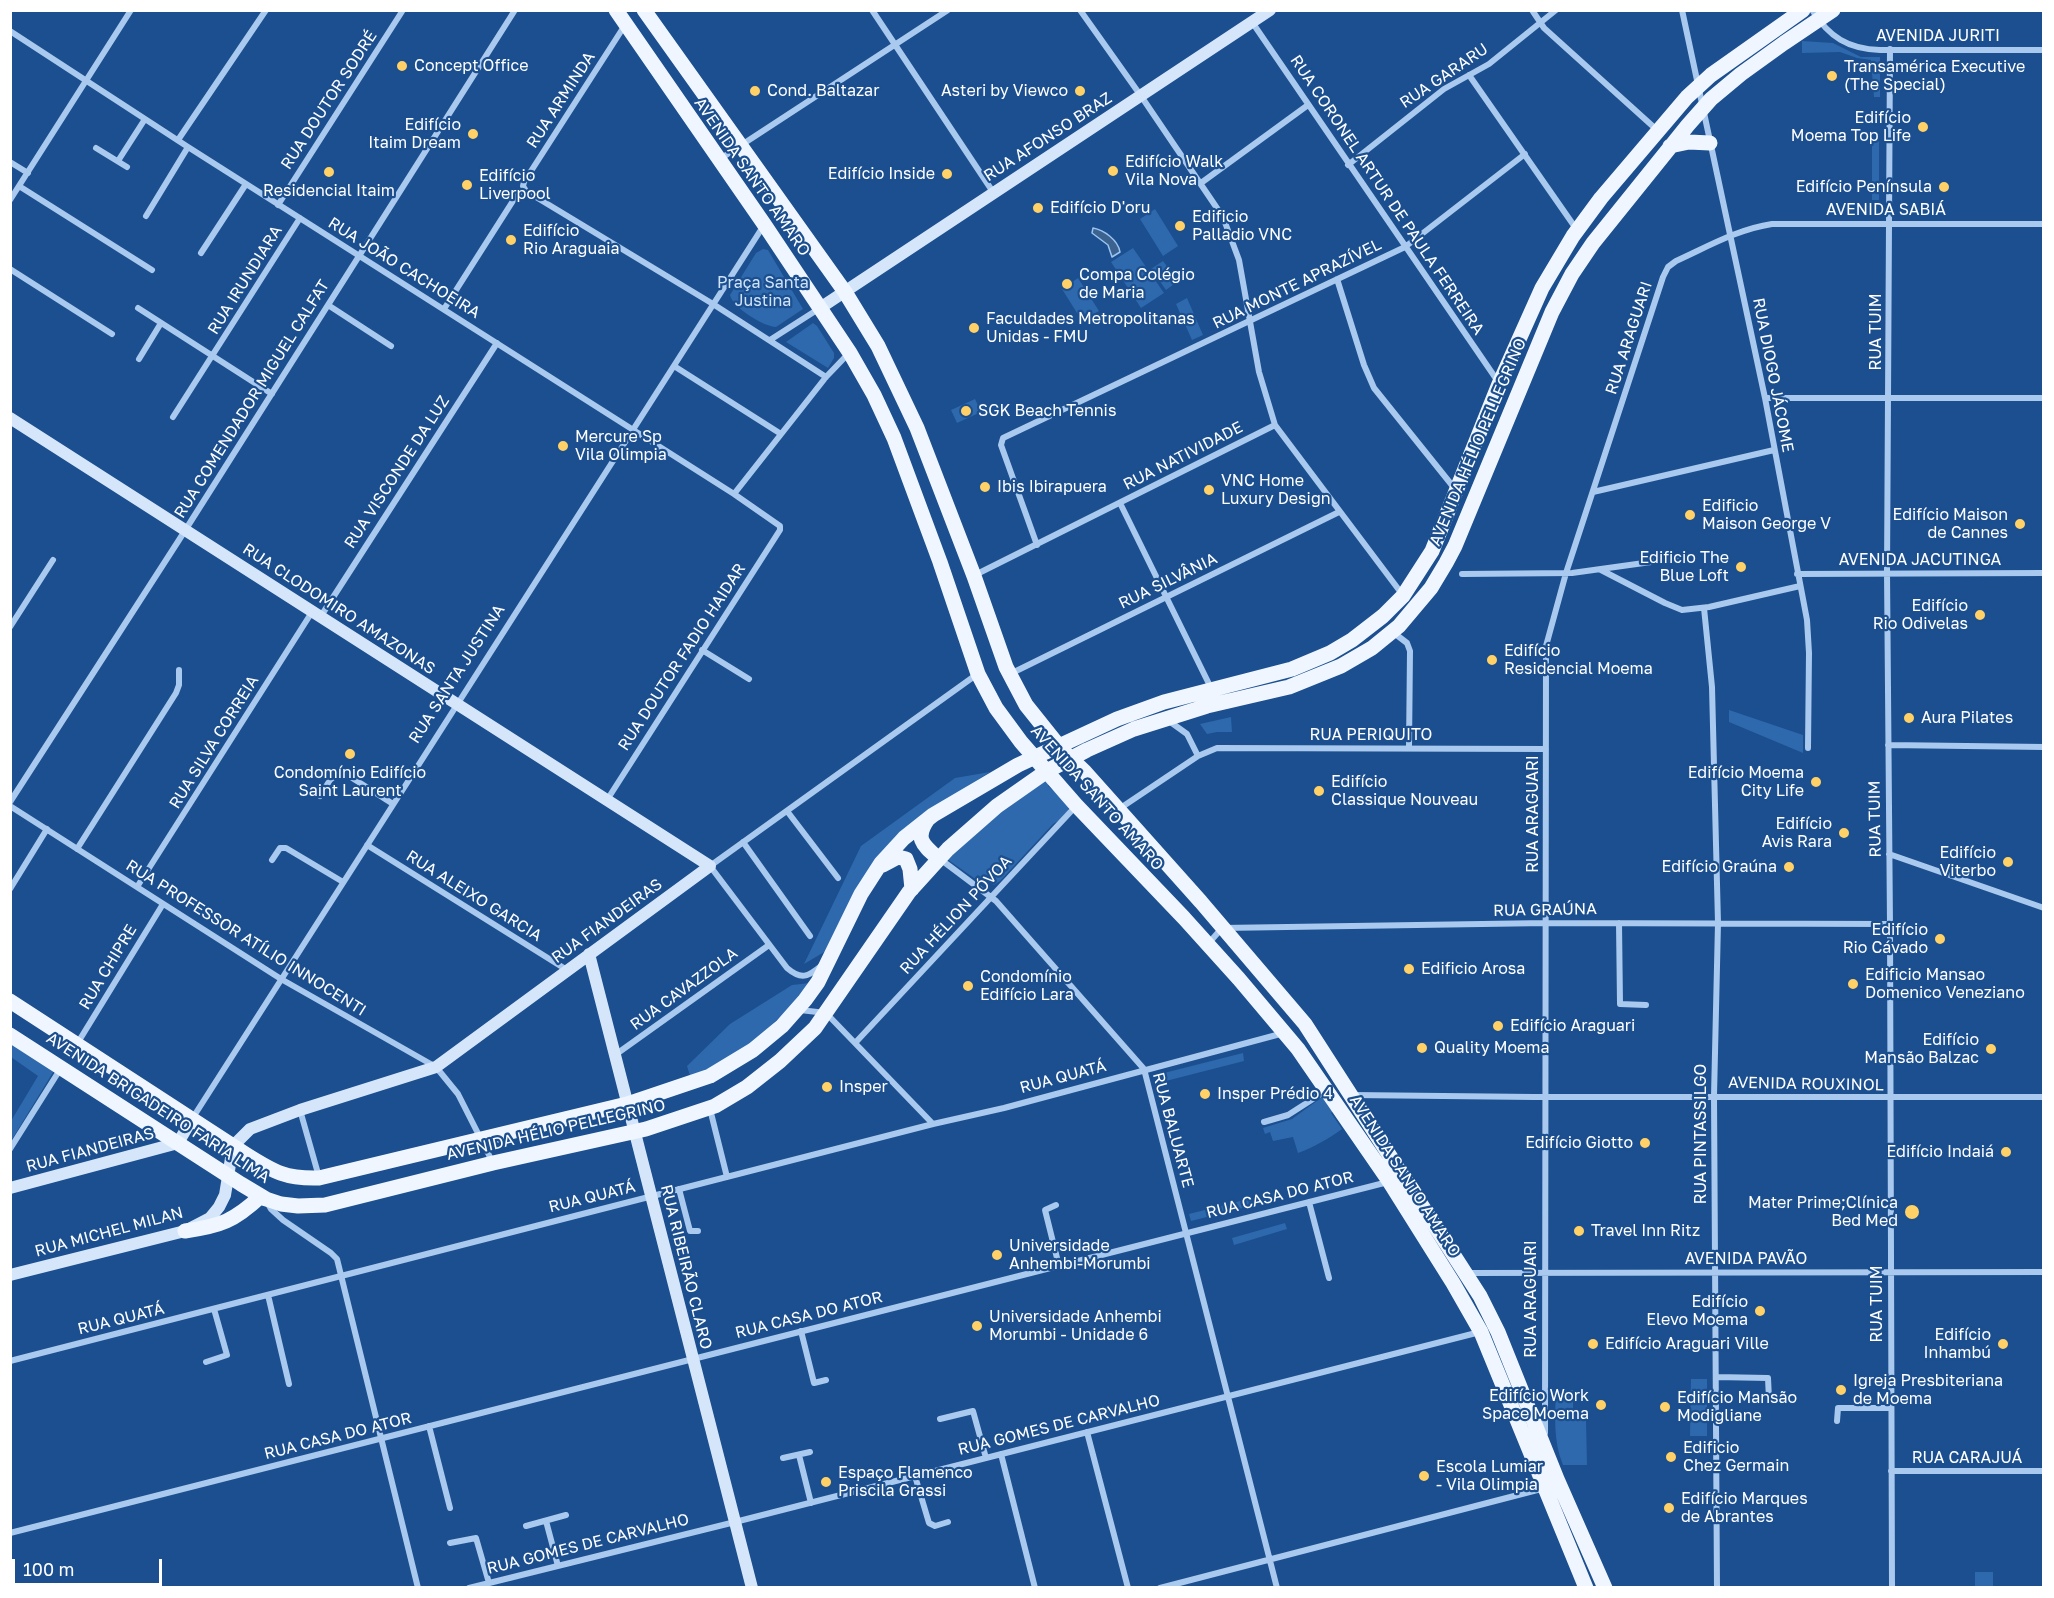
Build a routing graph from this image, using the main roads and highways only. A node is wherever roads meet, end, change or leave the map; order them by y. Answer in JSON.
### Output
{"nodes":[{"id":1,"x":616,"y":10,"type":"edge"},
{"id":2,"x":644,"y":10,"type":"edge"},
{"id":3,"x":1803,"y":10,"type":"edge"},
{"id":4,"x":1833,"y":10,"type":"edge"},
{"id":5,"x":1815,"y":15,"type":"edge"},
{"id":6,"x":1710,"y":143,"type":"road end"},
{"id":7,"x":1670,"y":146,"type":"junction"},
{"id":8,"x":1058,"y":746,"type":"junction"},
{"id":9,"x":1035,"y":757,"type":"junction"},
{"id":10,"x":1070,"y":759,"type":"junction"},
{"id":11,"x":1047,"y":771,"type":"junction"},
{"id":12,"x":933,"y":815,"type":"junction"},
{"id":13,"x":939,"y":858,"type":"junction"},
{"id":14,"x":876,"y":871,"type":"junction"},
{"id":15,"x":912,"y":889,"type":"junction"},
{"id":16,"x":10,"y":1001,"type":"edge"},
{"id":17,"x":10,"y":1035,"type":"edge"},
{"id":18,"x":319,"y":1178,"type":"joint"},
{"id":19,"x":1397,"y":1179,"type":"junction"},
{"id":20,"x":264,"y":1197,"type":"junction"},
{"id":21,"x":325,"y":1205,"type":"joint"},
{"id":22,"x":185,"y":1232,"type":"road end"},
{"id":23,"x":1586,"y":1587,"type":"edge"},
{"id":24,"x":1605,"y":1587,"type":"edge"}],
"edges":[{"from":1,"to":9,"type":"main road","name":"AVENIDA SANTO AMARO"},
{"from":2,"to":8,"type":"main road","name":"AVENIDA SANTO AMARO"},
{"from":3,"to":8,"type":"main road","name":"AVENIDA HÉLIO PELLEGRINO"},
{"from":4,"to":5,"type":"main road","name":"AVENIDA HÉLIO PELLEGRINO"},
{"from":5,"to":7,"type":"main road","name":"AVENIDA HÉLIO PELLEGRINO"},
{"from":6,"to":7,"type":"main road"},
{"from":7,"to":10,"type":"main road","name":"AVENIDA HÉLIO PELLEGRINO"},
{"from":8,"to":9,"type":"main road","name":"AVENIDA HÉLIO PELLEGRINO"},
{"from":8,"to":10,"type":"main road","name":"AVENIDA SANTO AMARO"},
{"from":9,"to":11,"type":"main road","name":"AVENIDA SANTO AMARO"},
{"from":9,"to":12,"type":"main road","name":"AVENIDA HÉLIO PELLEGRINO"},
{"from":10,"to":11,"type":"main road","name":"AVENIDA HÉLIO PELLEGRINO"},
{"from":10,"to":19,"type":"main road","name":"AVENIDA SANTO AMARO"},
{"from":11,"to":13,"type":"main road","name":"AVENIDA HÉLIO PELLEGRINO"},
{"from":11,"to":19,"type":"main road","name":"AVENIDA SANTO AMARO"},
{"from":12,"to":13,"type":"main road"},
{"from":12,"to":14,"type":"main road","name":"AVENIDA HÉLIO PELLEGRINO"},
{"from":13,"to":15,"type":"main road","name":"AVENIDA HÉLIO PELLEGRINO"},
{"from":14,"to":15,"type":"main road"},
{"from":14,"to":18,"type":"main road","name":"AVENIDA HÉLIO PELLEGRINO"},
{"from":15,"to":21,"type":"main road","name":"AVENIDA HÉLIO PELLEGRINO"},
{"from":16,"to":18,"type":"main road","name":"AVENIDA BRIGADEIRO FARIA LIMA"},
{"from":17,"to":20,"type":"main road","name":"AVENIDA BRIGADEIRO FARIA LIMA"},
{"from":19,"to":23,"type":"main road","name":"AVENIDA SANTO AMARO"},
{"from":19,"to":24,"type":"main road","name":"AVENIDA SANTO AMARO"},
{"from":20,"to":21,"type":"main road","name":"AVENIDA BRIGADEIRO FARIA LIMA"},
{"from":20,"to":22,"type":"main road"}]}
